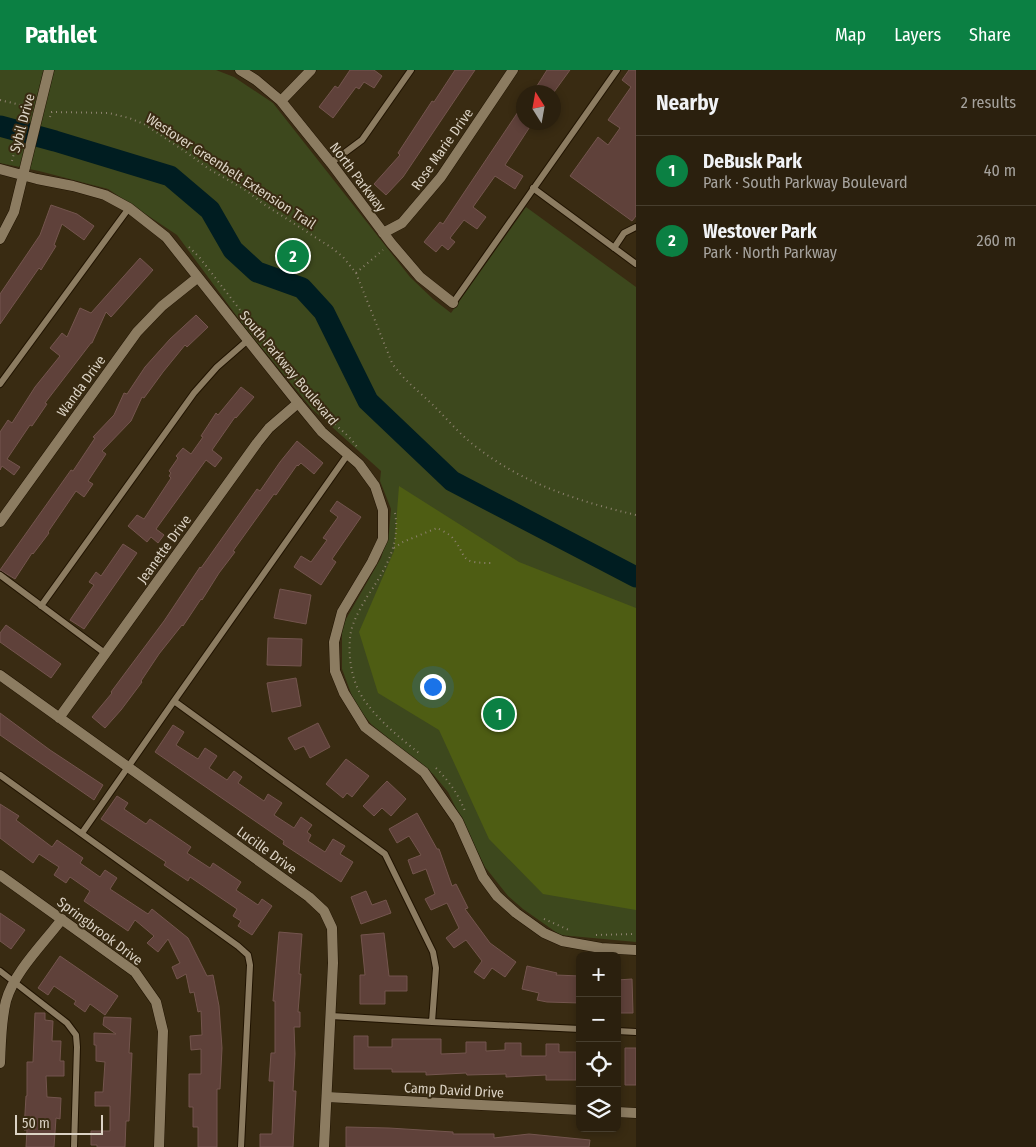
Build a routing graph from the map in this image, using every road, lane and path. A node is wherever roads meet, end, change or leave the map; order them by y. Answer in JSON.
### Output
{"nodes":[{"id":1,"x":50,"y":70,"type":"edge"},
{"id":2,"x":240,"y":70,"type":"edge"},
{"id":3,"x":311,"y":70,"type":"edge"},
{"id":4,"x":410,"y":70,"type":"edge"},
{"id":5,"x":512,"y":70,"type":"edge"},
{"id":6,"x":617,"y":70,"type":"edge"},
{"id":7,"x":0,"y":100,"type":"edge"},
{"id":8,"x":281,"y":101,"type":"junction"},
{"id":9,"x":26,"y":106,"type":"junction"},
{"id":10,"x":52,"y":112,"type":"junction"},
{"id":11,"x":43,"y":114,"type":"junction"},
{"id":12,"x":12,"y":159,"type":"dead end"},
{"id":13,"x":331,"y":163,"type":"junction"},
{"id":14,"x":0,"y":169,"type":"edge"},
{"id":15,"x":23,"y":176,"type":"junction"},
{"id":16,"x":532,"y":188,"type":"junction"},
{"id":17,"x":129,"y":208,"type":"junction"},
{"id":18,"x":636,"y":227,"type":"edge"},
{"id":19,"x":383,"y":233,"type":"junction"},
{"id":20,"x":0,"y":239,"type":"edge"},
{"id":21,"x":391,"y":243,"type":"junction"},
{"id":22,"x":614,"y":248,"type":"junction"},
{"id":23,"x":200,"y":258,"type":"dead end"},
{"id":24,"x":636,"y":264,"type":"edge"},
{"id":25,"x":356,"y":273,"type":"junction"},
{"id":26,"x":197,"y":278,"type":"junction"},
{"id":27,"x":453,"y":303,"type":"joint"},
{"id":28,"x":248,"y":340,"type":"junction"},
{"id":29,"x":0,"y":384,"type":"edge"},
{"id":30,"x":298,"y":403,"type":"junction"},
{"id":31,"x":359,"y":449,"type":"dead end"},
{"id":32,"x":348,"y":454,"type":"junction"},
{"id":33,"x":395,"y":513,"type":"dead end"},
{"id":34,"x":636,"y":515,"type":"edge"},
{"id":35,"x":0,"y":522,"type":"edge"},
{"id":36,"x":394,"y":548,"type":"junction"},
{"id":37,"x":491,"y":563,"type":"dead end"},
{"id":38,"x":0,"y":575,"type":"edge"},
{"id":39,"x":41,"y":606,"type":"junction"},
{"id":40,"x":106,"y":654,"type":"junction"},
{"id":41,"x":0,"y":675,"type":"edge"},
{"id":42,"x":174,"y":701,"type":"junction"},
{"id":43,"x":59,"y":718,"type":"junction"},
{"id":44,"x":421,"y":755,"type":"dead end"},
{"id":45,"x":128,"y":767,"type":"junction"},
{"id":46,"x":435,"y":767,"type":"dead end"},
{"id":47,"x":0,"y":775,"type":"edge"},
{"id":48,"x":466,"y":813,"type":"dead end"},
{"id":49,"x":82,"y":833,"type":"junction"},
{"id":50,"x":0,"y":875,"type":"edge"},
{"id":51,"x":538,"y":915,"type":"dead end"},
{"id":52,"x":62,"y":919,"type":"junction"},
{"id":53,"x":576,"y":933,"type":"dead end"},
{"id":54,"x":636,"y":934,"type":"edge"},
{"id":55,"x":594,"y":936,"type":"dead end"},
{"id":56,"x":636,"y":950,"type":"edge"},
{"id":57,"x":0,"y":971,"type":"edge"},
{"id":58,"x":15,"y":982,"type":"junction"},
{"id":59,"x":331,"y":1016,"type":"junction"},
{"id":60,"x":432,"y":1022,"type":"junction"},
{"id":61,"x":576,"y":1029,"type":"edge"},
{"id":62,"x":621,"y":1031,"type":"edge"},
{"id":63,"x":636,"y":1032,"type":"edge"},
{"id":64,"x":0,"y":1063,"type":"edge"},
{"id":65,"x":327,"y":1097,"type":"junction"},
{"id":66,"x":576,"y":1110,"type":"edge"},
{"id":67,"x":621,"y":1112,"type":"edge"},
{"id":68,"x":636,"y":1113,"type":"edge"},
{"id":69,"x":74,"y":1147,"type":"edge"},
{"id":70,"x":159,"y":1147,"type":"edge"},
{"id":71,"x":241,"y":1147,"type":"edge"},
{"id":72,"x":324,"y":1147,"type":"edge"}],
"edges":[{"from":1,"to":11,"type":"street","name":"Sybil Drive"},
{"from":2,"to":8,"type":"street","name":"North Parkway"},
{"from":3,"to":8,"type":"street"},
{"from":4,"to":13,"type":"lane"},
{"from":5,"to":19,"type":"street","name":"Rose Marie Drive"},
{"from":6,"to":16,"type":"lane"},
{"from":7,"to":9,"type":"path","name":"Westover Greenbelt Extension Trail"},
{"from":8,"to":13,"type":"street","name":"North Parkway"},
{"from":9,"to":11,"type":"path","name":"Westover Greenbelt Extension Trail"},
{"from":9,"to":12,"type":"path"},
{"from":10,"to":11,"type":"path","name":"Westover Greenbelt Extension Trail"},
{"from":10,"to":11,"type":"path"},
{"from":10,"to":25,"type":"path","name":"Westover Greenbelt Extension Trail"},
{"from":11,"to":15,"type":"street","name":"Sybil Drive"},
{"from":13,"to":19,"type":"street","name":"North Parkway"},
{"from":14,"to":15,"type":"street","name":"South Parkway Boulevard"},
{"from":15,"to":17,"type":"street","name":"South Parkway Boulevard"},
{"from":15,"to":20,"type":"street","name":"Sybil Drive"},
{"from":16,"to":22,"type":"lane"},
{"from":16,"to":27,"type":"lane"},
{"from":17,"to":26,"type":"street","name":"South Parkway Boulevard"},
{"from":17,"to":29,"type":"lane"},
{"from":18,"to":22,"type":"lane"},
{"from":19,"to":21,"type":"street","name":"North Parkway"},
{"from":21,"to":25,"type":"path"},
{"from":21,"to":27,"type":"street","name":"North Parkway"},
{"from":22,"to":24,"type":"lane"},
{"from":23,"to":31,"type":"path"},
{"from":25,"to":34,"type":"path","name":"Westover Greenbelt Extension Trail"},
{"from":26,"to":28,"type":"street","name":"South Parkway Boulevard"},
{"from":26,"to":35,"type":"street","name":"Wanda Drive"},
{"from":28,"to":30,"type":"street","name":"South Parkway Boulevard"},
{"from":28,"to":39,"type":"lane"},
{"from":30,"to":32,"type":"street","name":"South Parkway Boulevard"},
{"from":30,"to":40,"type":"street","name":"Jeanette Drive"},
{"from":32,"to":42,"type":"lane"},
{"from":32,"to":56,"type":"street","name":"South Parkway Boulevard"},
{"from":33,"to":36,"type":"path"},
{"from":36,"to":37,"type":"path"},
{"from":36,"to":44,"type":"path"},
{"from":38,"to":39,"type":"lane"},
{"from":39,"to":40,"type":"lane"},
{"from":40,"to":43,"type":"street","name":"Jeanette Drive"},
{"from":41,"to":43,"type":"street","name":"Lucille Drive"},
{"from":42,"to":45,"type":"lane"},
{"from":42,"to":60,"type":"lane"},
{"from":43,"to":45,"type":"street","name":"Lucille Drive"},
{"from":45,"to":49,"type":"lane"},
{"from":45,"to":59,"type":"street","name":"Lucille Drive"},
{"from":46,"to":48,"type":"path"},
{"from":47,"to":49,"type":"lane"},
{"from":49,"to":71,"type":"lane"},
{"from":50,"to":52,"type":"street","name":"Springbrook Drive"},
{"from":51,"to":53,"type":"path"},
{"from":52,"to":58,"type":"street"},
{"from":52,"to":70,"type":"street","name":"Springbrook Drive"},
{"from":54,"to":55,"type":"path"},
{"from":57,"to":58,"type":"lane"},
{"from":58,"to":64,"type":"street"},
{"from":58,"to":69,"type":"lane"},
{"from":59,"to":60,"type":"lane"},
{"from":59,"to":65,"type":"street","name":"Lucille Drive"},
{"from":60,"to":61,"type":"lane"},
{"from":62,"to":63,"type":"lane"},
{"from":65,"to":66,"type":"street","name":"Camp David Drive"},
{"from":65,"to":72,"type":"street","name":"Lucille Drive"},
{"from":67,"to":68,"type":"street"}]}
